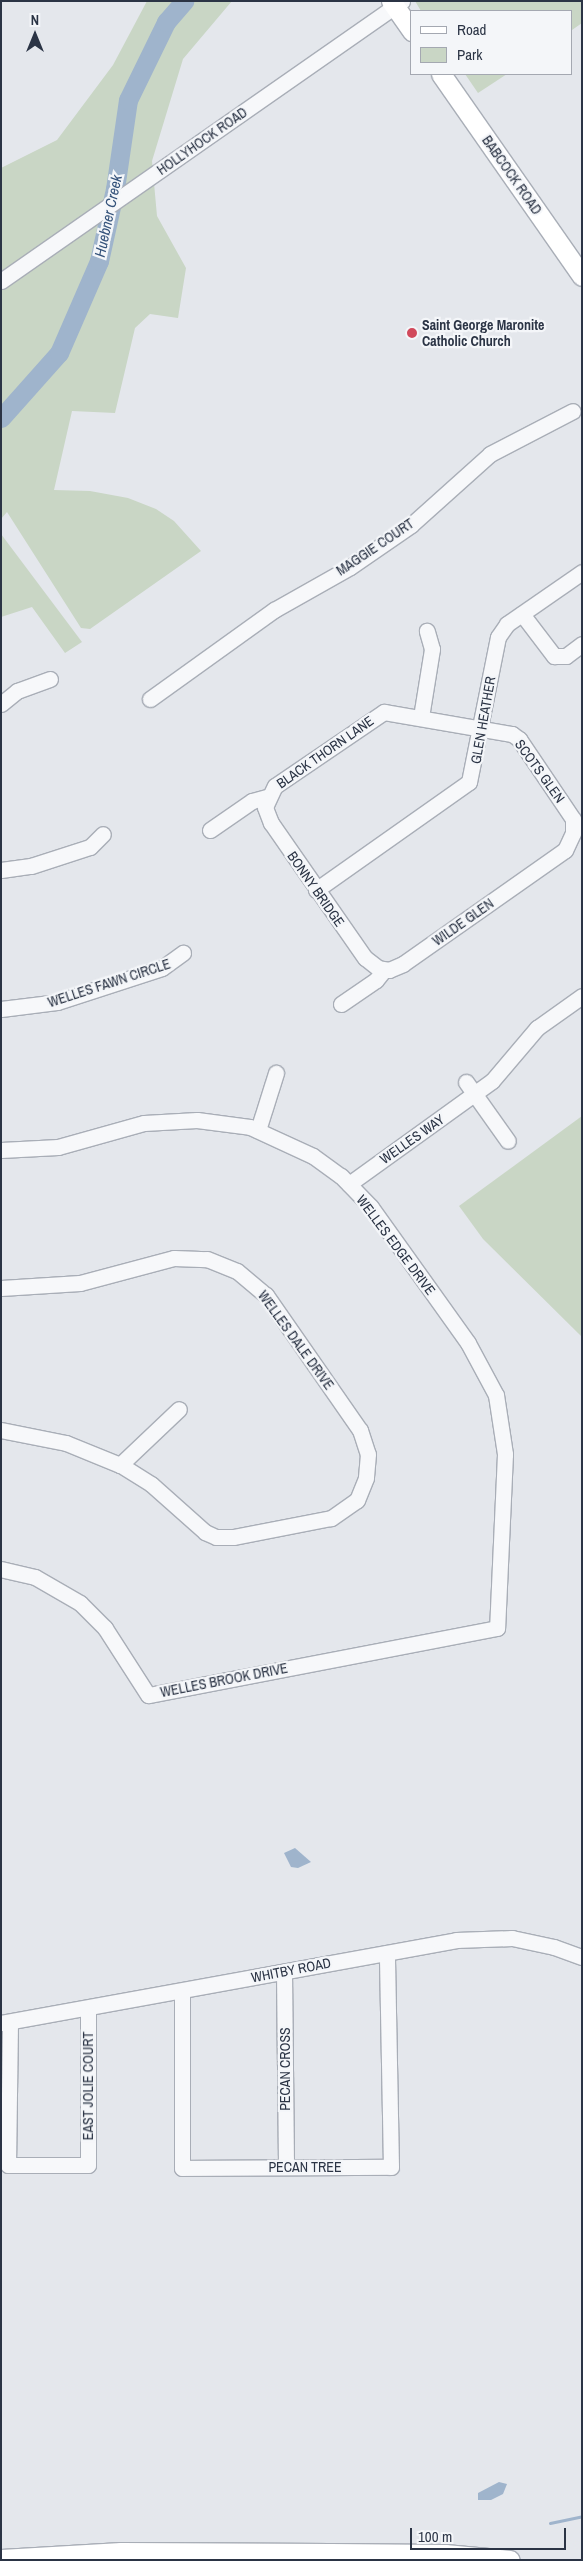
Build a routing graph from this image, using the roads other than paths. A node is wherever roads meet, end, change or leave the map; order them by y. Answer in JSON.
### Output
{"nodes":[{"id":1,"x":396,"y":3,"type":"edge"},
{"id":2,"x":410,"y":28,"type":"edge"},
{"id":3,"x":442,"y":75,"type":"edge"},
{"id":4,"x":582,"y":276,"type":"edge"},
{"id":5,"x":1,"y":282,"type":"edge"},
{"id":6,"x":579,"y":407,"type":"edge"},
{"id":7,"x":582,"y":572,"type":"edge"},
{"id":8,"x":522,"y":614,"type":"junction"},
{"id":9,"x":428,"y":631,"type":"dead end"},
{"id":10,"x":582,"y":644,"type":"edge"},
{"id":11,"x":50,"y":679,"type":"dead end"},
{"id":12,"x":150,"y":699,"type":"dead end"},
{"id":13,"x":1,"y":704,"type":"edge"},
{"id":14,"x":420,"y":717,"type":"junction"},
{"id":15,"x":481,"y":728,"type":"junction"},
{"id":16,"x":267,"y":797,"type":"junction"},
{"id":17,"x":210,"y":830,"type":"dead end"},
{"id":18,"x":103,"y":834,"type":"dead end"},
{"id":19,"x":577,"y":837,"type":"edge"},
{"id":20,"x":1,"y":870,"type":"edge"},
{"id":21,"x":316,"y":890,"type":"junction"},
{"id":22,"x":183,"y":953,"type":"dead end"},
{"id":23,"x":384,"y":970,"type":"junction"},
{"id":24,"x":581,"y":997,"type":"edge"},
{"id":25,"x":341,"y":1004,"type":"dead end"},
{"id":26,"x":1,"y":1009,"type":"edge"},
{"id":27,"x":276,"y":1073,"type":"dead end"},
{"id":28,"x":470,"y":1088,"type":"junction"},
{"id":29,"x":258,"y":1130,"type":"junction"},
{"id":30,"x":508,"y":1142,"type":"dead end"},
{"id":31,"x":1,"y":1150,"type":"edge"},
{"id":32,"x":349,"y":1184,"type":"junction"},
{"id":33,"x":1,"y":1288,"type":"edge"},
{"id":34,"x":179,"y":1409,"type":"dead end"},
{"id":35,"x":1,"y":1430,"type":"edge"},
{"id":36,"x":120,"y":1465,"type":"junction"},
{"id":37,"x":1,"y":1569,"type":"edge"},
{"id":38,"x":497,"y":1628,"type":"joint"},
{"id":39,"x":387,"y":1952,"type":"junction"},
{"id":40,"x":581,"y":1956,"type":"edge"},
{"id":41,"x":284,"y":1972,"type":"junction"},
{"id":42,"x":182,"y":1991,"type":"junction"},
{"id":43,"x":88,"y":2008,"type":"junction"},
{"id":44,"x":6,"y":2023,"type":"edge"},
{"id":45,"x":286,"y":2167,"type":"junction"},
{"id":46,"x":1,"y":2559,"type":"edge"},
{"id":47,"x":510,"y":2560,"type":"edge"}],
"edges":[{"from":1,"to":2,"type":"main road"},
{"from":1,"to":5,"type":"street","name":"HOLLYHOCK ROAD"},
{"from":3,"to":4,"type":"main road","name":"BABCOCK ROAD"},
{"from":6,"to":12,"type":"street","name":"MAGGIE COURT"},
{"from":7,"to":8,"type":"street","name":"GLEN HEATHER"},
{"from":8,"to":10,"type":"street"},
{"from":8,"to":15,"type":"street","name":"GLEN HEATHER"},
{"from":9,"to":14,"type":"street"},
{"from":11,"to":13,"type":"street"},
{"from":14,"to":15,"type":"street","name":"BLACK THORN LANE"},
{"from":14,"to":16,"type":"street","name":"BLACK THORN LANE"},
{"from":15,"to":19,"type":"street","name":"SCOTS GLEN"},
{"from":15,"to":21,"type":"street","name":"GLEN HEATHER"},
{"from":16,"to":17,"type":"street","name":"BLACK THORN LANE"},
{"from":16,"to":21,"type":"street","name":"BONNY BRIDGE"},
{"from":18,"to":20,"type":"street"},
{"from":19,"to":23,"type":"street","name":"WILDE GLEN"},
{"from":21,"to":23,"type":"street","name":"BONNY BRIDGE"},
{"from":22,"to":26,"type":"street","name":"WELLES FAWN CIRCLE"},
{"from":23,"to":25,"type":"street","name":"WILDE GLEN"},
{"from":24,"to":28,"type":"street","name":"WELLES WAY"},
{"from":27,"to":29,"type":"street"},
{"from":28,"to":30,"type":"street"},
{"from":28,"to":32,"type":"street","name":"WELLES WAY"},
{"from":29,"to":31,"type":"street","name":"WELLES EDGE DRIVE"},
{"from":29,"to":32,"type":"street","name":"WELLES EDGE DRIVE"},
{"from":32,"to":38,"type":"street","name":"WELLES EDGE DRIVE"},
{"from":33,"to":36,"type":"street","name":"WELLES DALE DRIVE"},
{"from":34,"to":36,"type":"street"},
{"from":35,"to":36,"type":"street"},
{"from":37,"to":38,"type":"street","name":"WELLES BROOK DRIVE"},
{"from":39,"to":40,"type":"street","name":"WHITBY ROAD"},
{"from":39,"to":41,"type":"street","name":"WHITBY ROAD"},
{"from":39,"to":45,"type":"street","name":"PECAN TREE"},
{"from":41,"to":42,"type":"street","name":"WHITBY ROAD"},
{"from":41,"to":45,"type":"street","name":"PECAN CROSS"},
{"from":42,"to":43,"type":"street","name":"WHITBY ROAD"},
{"from":42,"to":45,"type":"street","name":"PECAN TREE"},
{"from":43,"to":44,"type":"street","name":"WHITBY ROAD"},
{"from":43,"to":44,"type":"street","name":"EAST JOLIE COURT"},
{"from":46,"to":47,"type":"main road"}]}
